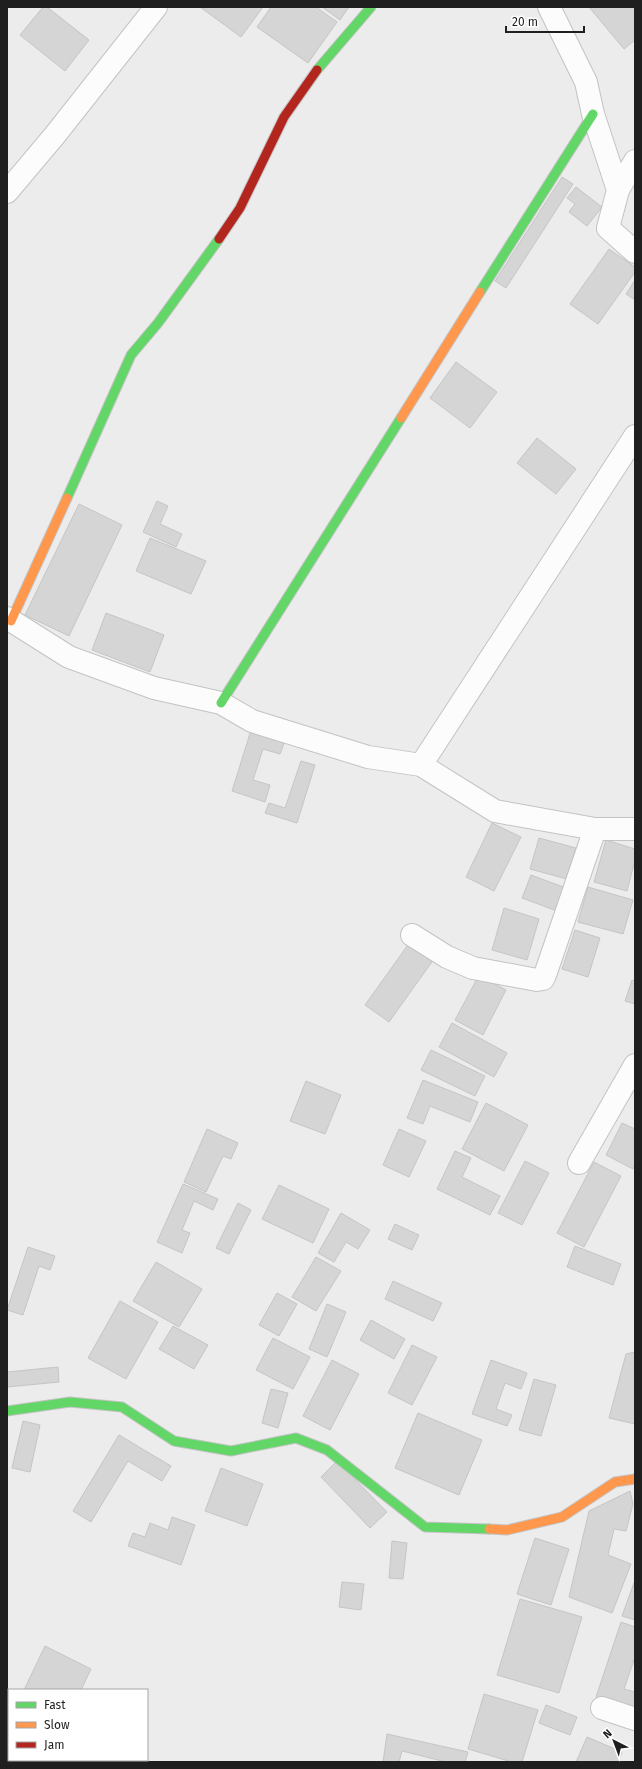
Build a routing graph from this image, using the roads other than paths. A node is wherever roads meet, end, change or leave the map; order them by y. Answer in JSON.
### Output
{"nodes":[{"id":1,"x":156,"y":7,"type":"edge"},
{"id":2,"x":371,"y":7,"type":"edge"},
{"id":3,"x":549,"y":7,"type":"edge"},
{"id":4,"x":593,"y":114,"type":"junction"},
{"id":5,"x":635,"y":161,"type":"edge"},
{"id":6,"x":618,"y":190,"type":"junction"},
{"id":7,"x":7,"y":192,"type":"edge"},
{"id":8,"x":635,"y":252,"type":"edge"},
{"id":9,"x":635,"y":436,"type":"edge"},
{"id":10,"x":9,"y":619,"type":"edge"},
{"id":11,"x":221,"y":703,"type":"junction"},
{"id":12,"x":422,"y":765,"type":"junction"},
{"id":13,"x":595,"y":829,"type":"junction"},
{"id":14,"x":635,"y":829,"type":"edge"},
{"id":15,"x":412,"y":935,"type":"dead end"},
{"id":16,"x":635,"y":1065,"type":"edge"},
{"id":17,"x":579,"y":1163,"type":"dead end"},
{"id":18,"x":7,"y":1411,"type":"edge"},
{"id":19,"x":635,"y":1479,"type":"edge"},
{"id":20,"x":602,"y":1708,"type":"dead end"},
{"id":21,"x":635,"y":1720,"type":"edge"}],
"edges":[{"from":1,"to":7,"type":"street"},
{"from":2,"to":10,"type":"street"},
{"from":3,"to":4,"type":"street"},
{"from":4,"to":6,"type":"street"},
{"from":4,"to":11,"type":"street"},
{"from":5,"to":6,"type":"street"},
{"from":6,"to":8,"type":"street"},
{"from":9,"to":12,"type":"street"},
{"from":10,"to":11,"type":"street"},
{"from":11,"to":12,"type":"street"},
{"from":12,"to":13,"type":"street"},
{"from":13,"to":14,"type":"street"},
{"from":13,"to":15,"type":"street"},
{"from":16,"to":17,"type":"street"},
{"from":18,"to":19,"type":"street"},
{"from":20,"to":21,"type":"street"}]}
